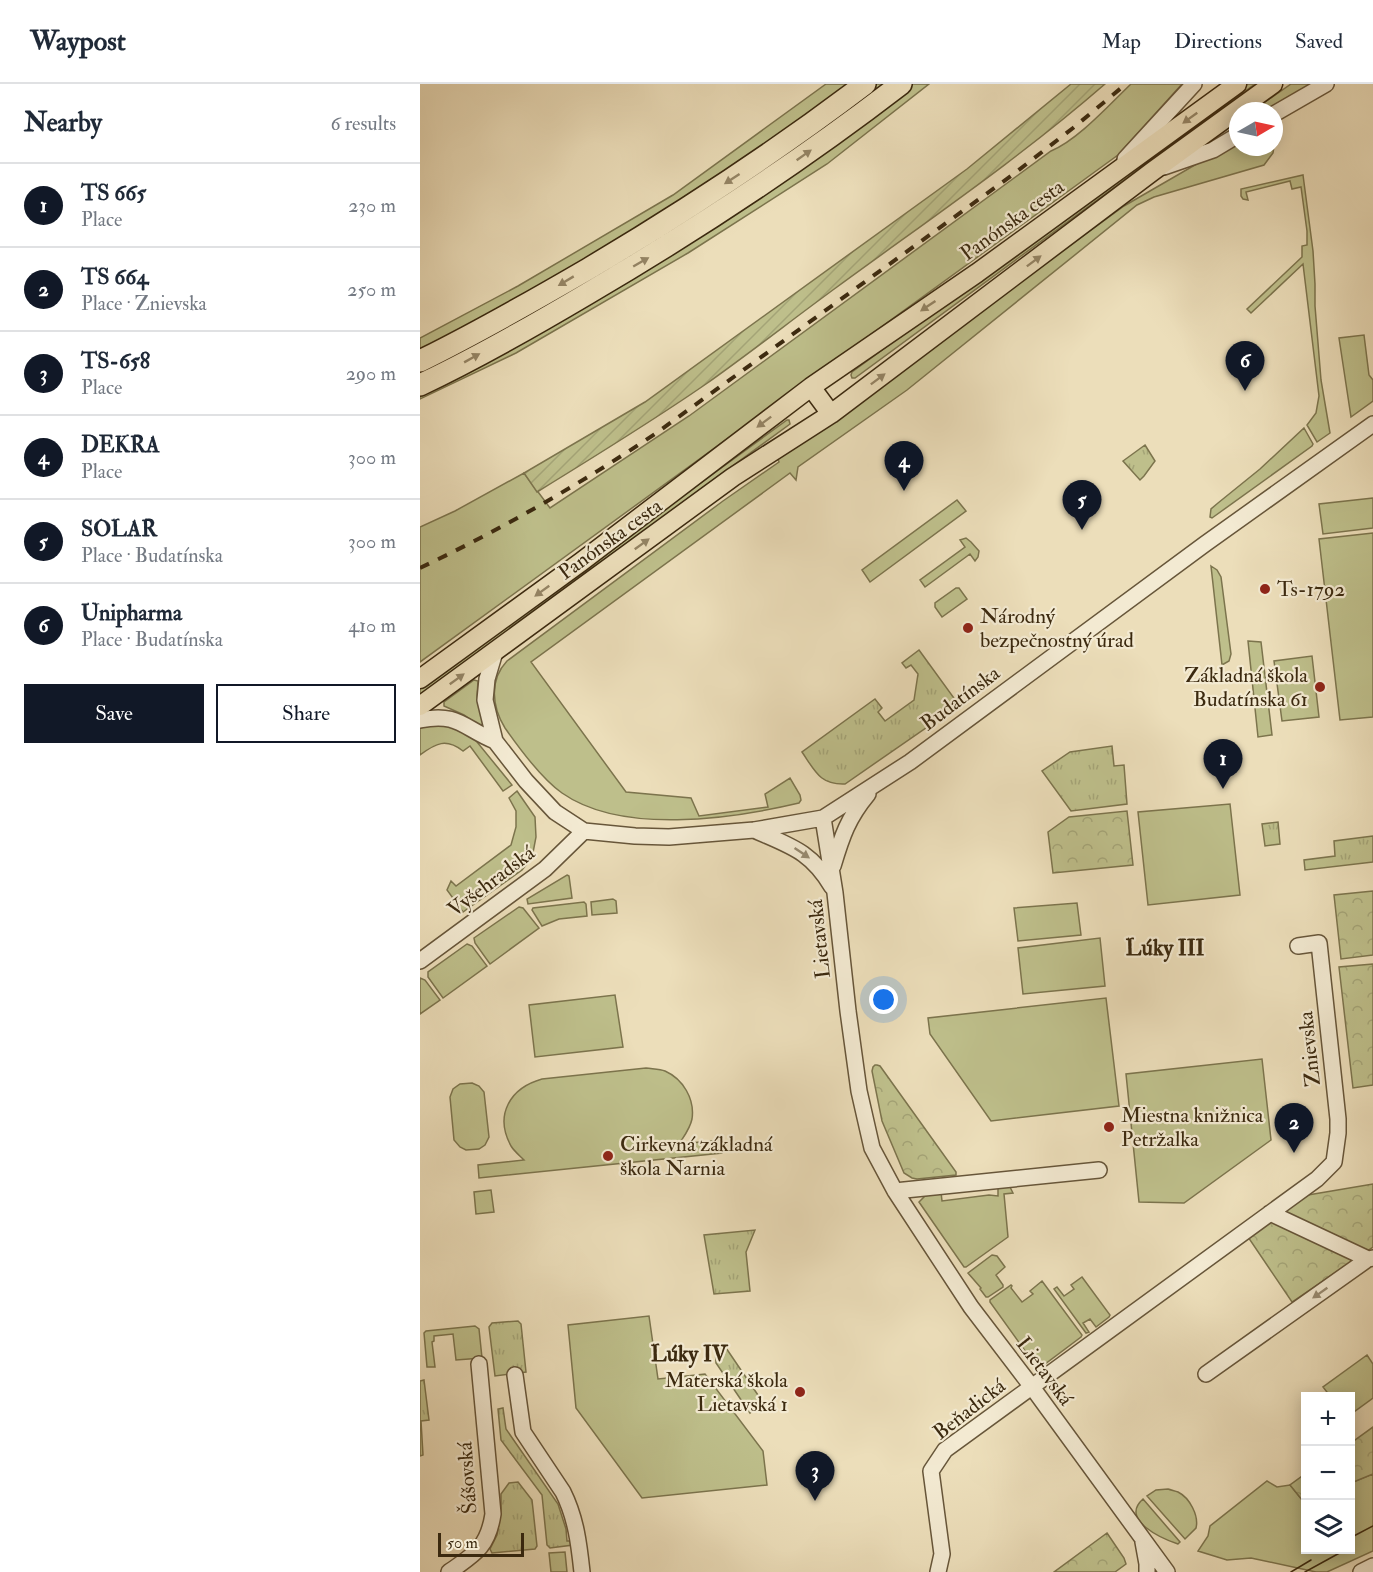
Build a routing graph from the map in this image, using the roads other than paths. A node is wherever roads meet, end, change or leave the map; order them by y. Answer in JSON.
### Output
{"nodes":[{"id":1,"x":865,"y":84,"type":"edge"},
{"id":2,"x":901,"y":84,"type":"edge"},
{"id":3,"x":1194,"y":84,"type":"edge"},
{"id":4,"x":1237,"y":84,"type":"edge"},
{"id":5,"x":1273,"y":84,"type":"edge"},
{"id":6,"x":1326,"y":84,"type":"edge"},
{"id":7,"x":1283,"y":109,"type":"edge"},
{"id":8,"x":1229,"y":140,"type":"edge"},
{"id":9,"x":1153,"y":171,"type":"junction"},
{"id":10,"x":1108,"y":177,"type":"junction"},
{"id":11,"x":420,"y":361,"type":"edge"},
{"id":12,"x":420,"y":385,"type":"edge"},
{"id":13,"x":811,"y":387,"type":"junction"},
{"id":14,"x":831,"y":414,"type":"junction"},
{"id":15,"x":1373,"y":424,"type":"edge"},
{"id":16,"x":495,"y":652,"type":"junction"},
{"id":17,"x":420,"y":679,"type":"edge"},
{"id":18,"x":420,"y":706,"type":"edge"},
{"id":19,"x":420,"y":720,"type":"edge"},
{"id":20,"x":495,"y":741,"type":"junction"},
{"id":21,"x":875,"y":784,"type":"junction"},
{"id":22,"x":823,"y":818,"type":"junction"},
{"id":23,"x":754,"y":830,"type":"junction"},
{"id":24,"x":584,"y":831,"type":"junction"},
{"id":25,"x":832,"y":871,"type":"junction"},
{"id":26,"x":835,"y":893,"type":"junction"},
{"id":27,"x":1299,"y":946,"type":"dead end"},
{"id":28,"x":420,"y":961,"type":"edge"},
{"id":29,"x":1099,"y":1170,"type":"dead end"},
{"id":30,"x":895,"y":1191,"type":"junction"},
{"id":31,"x":1270,"y":1213,"type":"junction"},
{"id":32,"x":1370,"y":1259,"type":"edge"},
{"id":33,"x":479,"y":1364,"type":"dead end"},
{"id":34,"x":1206,"y":1374,"type":"dead end"},
{"id":35,"x":515,"y":1375,"type":"dead end"},
{"id":36,"x":1032,"y":1387,"type":"junction"},
{"id":37,"x":1141,"y":1536,"type":"junction"},
{"id":38,"x":1373,"y":1566,"type":"edge"},
{"id":39,"x":450,"y":1572,"type":"edge"},
{"id":40,"x":582,"y":1572,"type":"edge"},
{"id":41,"x":938,"y":1572,"type":"edge"},
{"id":42,"x":1147,"y":1572,"type":"edge"},
{"id":43,"x":1167,"y":1572,"type":"edge"},
{"id":44,"x":1362,"y":1572,"type":"edge"}],
"edges":[{"from":1,"to":11,"type":"highway","one_way":true},
{"from":12,"to":2,"type":"highway","one_way":true},
{"from":3,"to":10,"type":"street"},
{"from":4,"to":10,"type":"main road","name":"Panónska cesta","one_way":true},
{"from":5,"to":9,"type":"main road","name":"Panónska cesta"},
{"from":6,"to":7,"type":"street"},
{"from":8,"to":9,"type":"street","name":"Panónska cesta"},
{"from":14,"to":9,"type":"main road","name":"Panónska cesta","one_way":true},
{"from":10,"to":13,"type":"main road","name":"Panónska cesta","one_way":true},
{"from":13,"to":14,"type":"main road"},
{"from":13,"to":17,"type":"main road","name":"Panónska cesta","one_way":true},
{"from":16,"to":14,"type":"main road","name":"Panónska cesta","one_way":true},
{"from":15,"to":21,"type":"street","name":"Budatínska"},
{"from":18,"to":16,"type":"main road","name":"Panónska cesta","one_way":true},
{"from":16,"to":20,"type":"street"},
{"from":19,"to":20,"type":"street"},
{"from":20,"to":24,"type":"street"},
{"from":21,"to":22,"type":"street","name":"Budatínska"},
{"from":21,"to":25,"type":"street"},
{"from":22,"to":23,"type":"street","name":"Budatínska"},
{"from":22,"to":25,"type":"street","name":"Lietavská"},
{"from":23,"to":24,"type":"street","name":"Budatínska"},
{"from":23,"to":26,"type":"street","one_way":true},
{"from":24,"to":28,"type":"street","name":"Vyšehradská"},
{"from":25,"to":26,"type":"street","name":"Lietavská"},
{"from":26,"to":30,"type":"street","name":"Lietavská"},
{"from":27,"to":31,"type":"street","name":"Znievska"},
{"from":29,"to":30,"type":"street"},
{"from":30,"to":36,"type":"street","name":"Lietavská"},
{"from":31,"to":32,"type":"street"},
{"from":31,"to":36,"type":"street","name":"Znievska"},
{"from":32,"to":34,"type":"street","one_way":true},
{"from":33,"to":39,"type":"street","name":"Šášovská"},
{"from":35,"to":40,"type":"street"},
{"from":36,"to":37,"type":"street","name":"Lietavská"},
{"from":36,"to":41,"type":"street","name":"Beňadická"},
{"from":37,"to":42,"type":"street"},
{"from":37,"to":43,"type":"street","name":"Lietavská"},
{"from":38,"to":44,"type":"street"}]}
